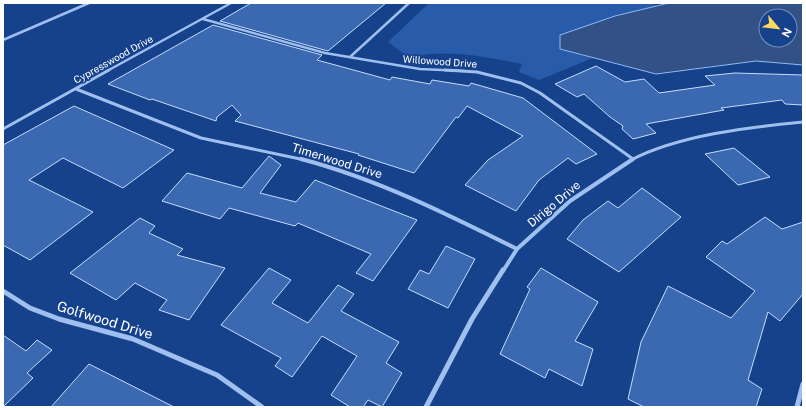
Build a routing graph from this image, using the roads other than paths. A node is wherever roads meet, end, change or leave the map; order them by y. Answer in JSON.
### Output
{"nodes":[{"id":1,"x":90,"y":3,"type":"edge"},
{"id":2,"x":231,"y":3,"type":"edge"},
{"id":3,"x":408,"y":3,"type":"edge"},
{"id":4,"x":203,"y":18,"type":"junction"},
{"id":5,"x":3,"y":40,"type":"edge"},
{"id":6,"x":350,"y":57,"type":"junction"},
{"id":7,"x":76,"y":89,"type":"junction"},
{"id":8,"x":803,"y":122,"type":"edge"},
{"id":9,"x":3,"y":129,"type":"edge"},
{"id":10,"x":633,"y":159,"type":"junction"},
{"id":11,"x":517,"y":250,"type":"junction"},
{"id":12,"x":3,"y":291,"type":"edge"},
{"id":13,"x":803,"y":384,"type":"edge"},
{"id":14,"x":262,"y":407,"type":"edge"},
{"id":15,"x":426,"y":407,"type":"edge"},
{"id":16,"x":797,"y":407,"type":"edge"}],
"edges":[{"from":1,"to":5,"type":"street"},
{"from":2,"to":4,"type":"street","name":"Cypresswood Drive"},
{"from":3,"to":6,"type":"street"},
{"from":4,"to":6,"type":"street","name":"Willowood Drive"},
{"from":4,"to":7,"type":"street","name":"Cypresswood Drive"},
{"from":6,"to":10,"type":"street","name":"Willowood Drive"},
{"from":7,"to":9,"type":"street","name":"Cypresswood Drive"},
{"from":7,"to":11,"type":"street","name":"Timerwood Drive"},
{"from":8,"to":10,"type":"street","name":"Dirigo Drive"},
{"from":10,"to":11,"type":"street","name":"Dirigo Drive"},
{"from":11,"to":15,"type":"street","name":"Dirigo Drive"},
{"from":12,"to":14,"type":"street","name":"Golfwood Drive"},
{"from":13,"to":16,"type":"street"}]}
